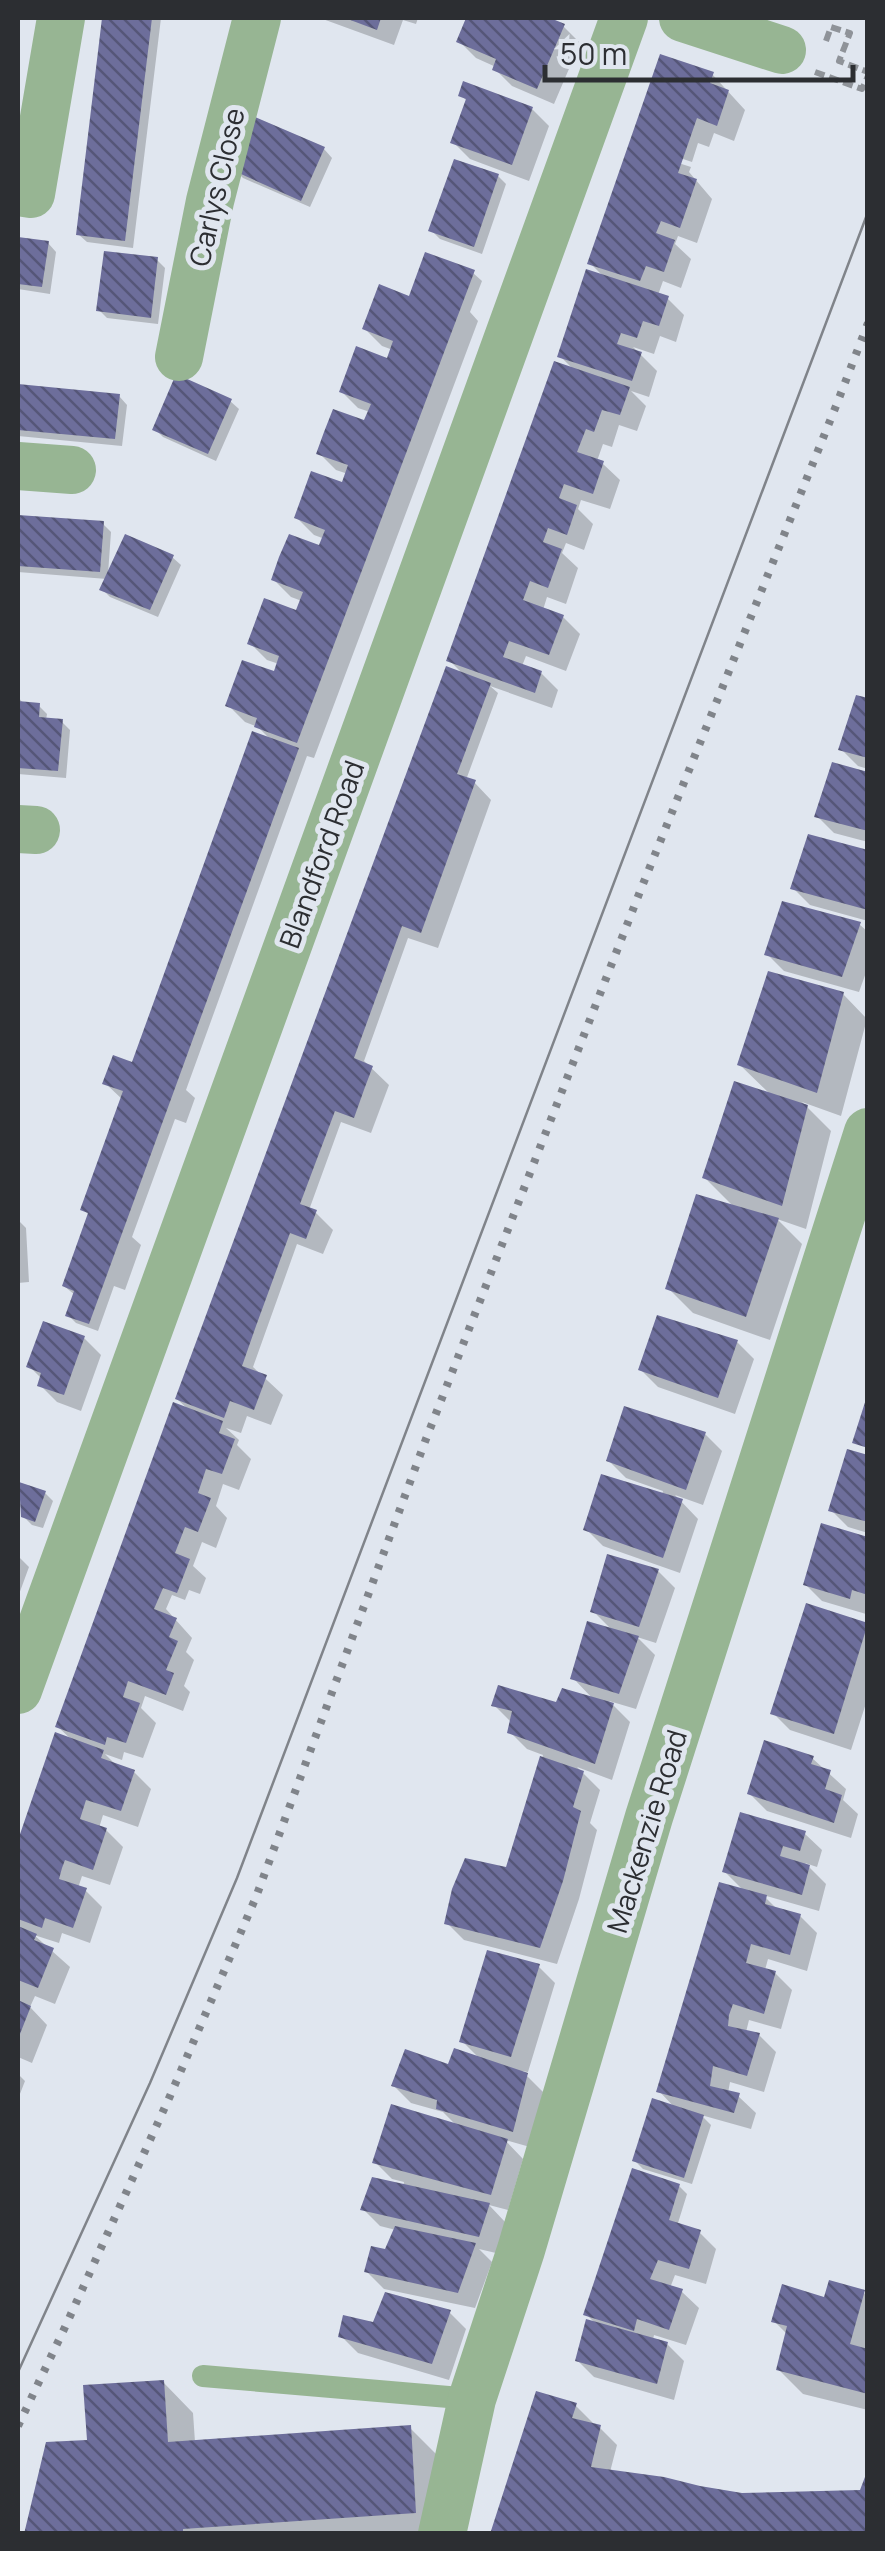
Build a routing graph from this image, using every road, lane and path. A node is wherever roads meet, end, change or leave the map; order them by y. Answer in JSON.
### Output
{"nodes":[{"id":1,"x":61,"y":18,"type":"edge"},
{"id":2,"x":257,"y":18,"type":"edge"},
{"id":3,"x":624,"y":18,"type":"edge"},
{"id":4,"x":683,"y":18,"type":"edge"},
{"id":5,"x":832,"y":28,"type":"dead end"},
{"id":6,"x":782,"y":50,"type":"joint"},
{"id":7,"x":868,"y":74,"type":"edge"},
{"id":8,"x":18,"y":192,"type":"edge"},
{"id":9,"x":179,"y":357,"type":"dead end"},
{"id":10,"x":18,"y":466,"type":"edge"},
{"id":11,"x":72,"y":470,"type":"dead end"},
{"id":12,"x":868,"y":1132,"type":"edge"},
{"id":13,"x":18,"y":1690,"type":"edge"},
{"id":14,"x":203,"y":2376,"type":"dead end"},
{"id":15,"x":472,"y":2399,"type":"junction"},
{"id":16,"x":442,"y":2534,"type":"edge"}],
"edges":[{"from":1,"to":8,"type":"street"},
{"from":2,"to":9,"type":"street","name":"Carlys Close"},
{"from":3,"to":13,"type":"street","name":"Blandford Road"},
{"from":4,"to":6,"type":"street"},
{"from":5,"to":7,"type":"path"},
{"from":6,"to":7,"type":"path"},
{"from":10,"to":11,"type":"street"},
{"from":12,"to":15,"type":"street","name":"Mackenzie Road"},
{"from":14,"to":15,"type":"lane"},
{"from":15,"to":16,"type":"street","name":"Mackenzie Road"}]}
